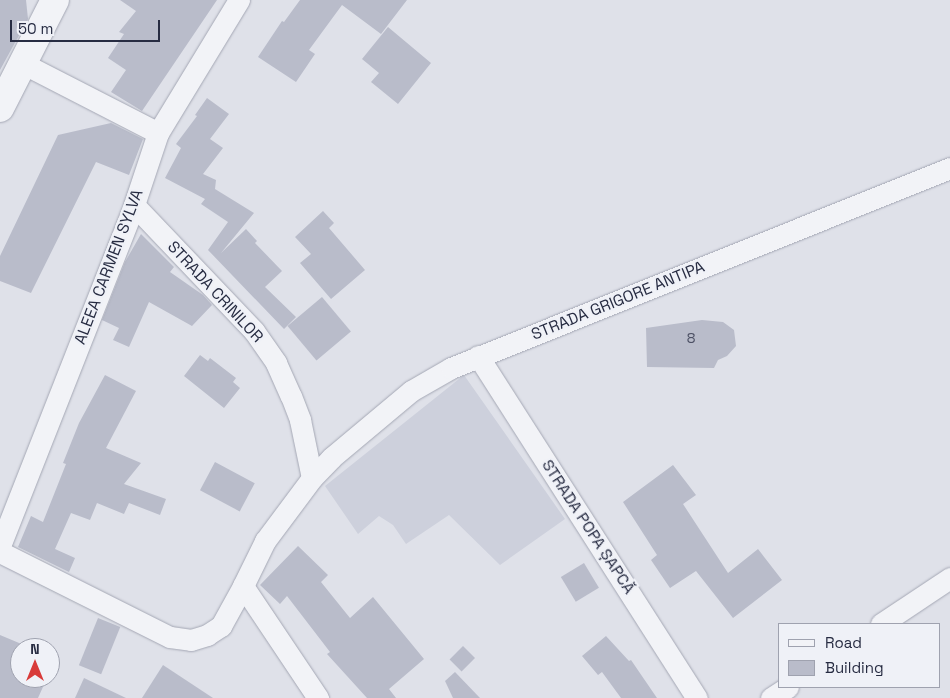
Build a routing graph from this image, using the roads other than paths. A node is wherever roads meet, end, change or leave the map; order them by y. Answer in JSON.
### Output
{"nodes":[{"id":1,"x":55,"y":0,"type":"edge"},
{"id":2,"x":239,"y":0,"type":"edge"},
{"id":3,"x":22,"y":63,"type":"junction"},
{"id":4,"x":0,"y":108,"type":"edge"},
{"id":5,"x":158,"y":133,"type":"junction"},
{"id":6,"x":950,"y":168,"type":"edge"},
{"id":7,"x":134,"y":205,"type":"junction"},
{"id":8,"x":478,"y":356,"type":"junction"},
{"id":9,"x":312,"y":478,"type":"junction"},
{"id":10,"x":0,"y":546,"type":"edge"},
{"id":11,"x":0,"y":552,"type":"edge"},
{"id":12,"x":950,"y":578,"type":"edge"},
{"id":13,"x":243,"y":586,"type":"junction"},
{"id":14,"x":882,"y":623,"type":"edge"},
{"id":15,"x":786,"y":688,"type":"edge"},
{"id":16,"x":318,"y":698,"type":"edge"},
{"id":17,"x":697,"y":698,"type":"edge"},
{"id":18,"x":771,"y":698,"type":"edge"}],
"edges":[{"from":1,"to":3,"type":"street"},
{"from":2,"to":5,"type":"street","name":"ALEEA CARMEN SYLVA"},
{"from":3,"to":4,"type":"street"},
{"from":3,"to":5,"type":"street"},
{"from":5,"to":7,"type":"street","name":"ALEEA CARMEN SYLVA"},
{"from":6,"to":8,"type":"street","name":"STRADA GRIGORE ANTIPA"},
{"from":7,"to":9,"type":"street","name":"STRADA CRINILOR"},
{"from":7,"to":10,"type":"street","name":"ALEEA CARMEN SYLVA"},
{"from":8,"to":9,"type":"street","name":"STRADA GRIGORE ANTIPA"},
{"from":8,"to":17,"type":"street","name":"STRADA POPA ȘAPCĂ"},
{"from":9,"to":13,"type":"street"},
{"from":11,"to":13,"type":"street"},
{"from":12,"to":14,"type":"street"},
{"from":13,"to":16,"type":"street"},
{"from":15,"to":18,"type":"street"}]}
